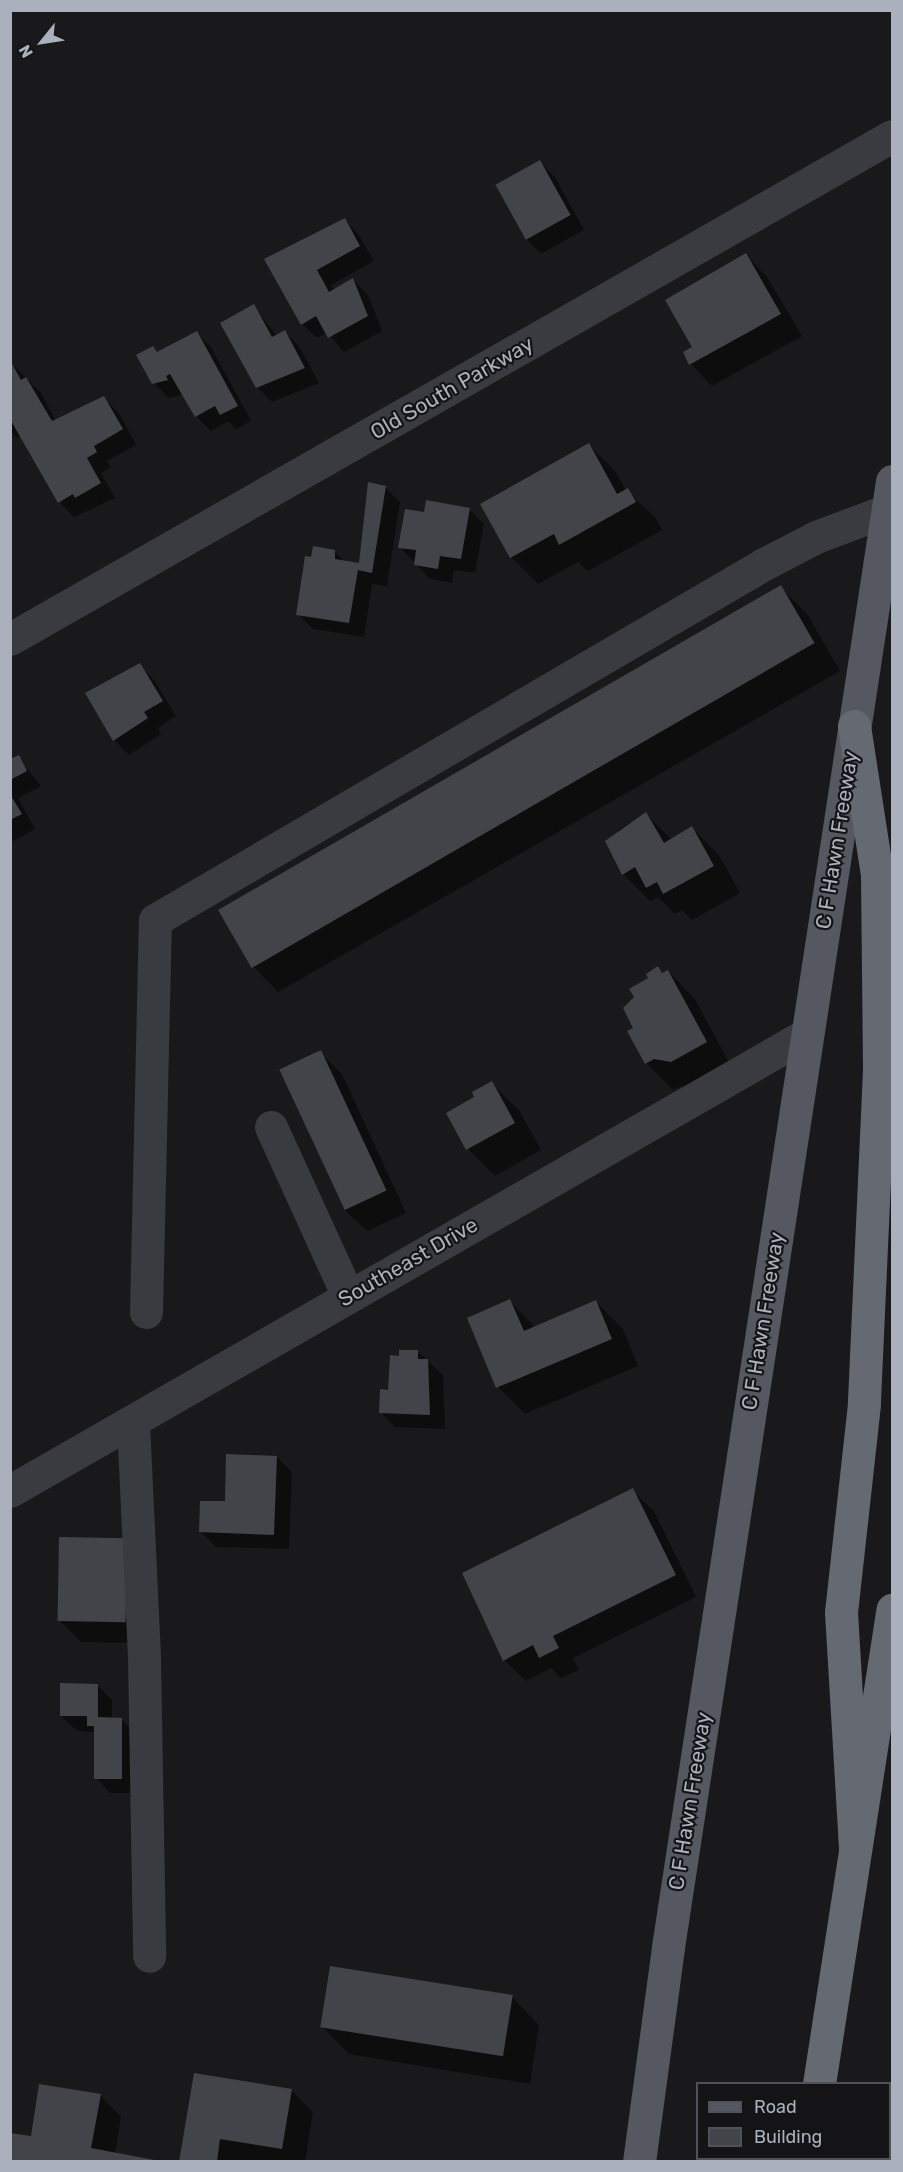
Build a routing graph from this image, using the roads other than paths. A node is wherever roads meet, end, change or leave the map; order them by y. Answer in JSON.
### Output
{"nodes":[{"id":1,"x":892,"y":136,"type":"edge"},
{"id":2,"x":890,"y":496,"type":"edge"},
{"id":3,"x":10,"y":639,"type":"edge"},
{"id":4,"x":855,"y":726,"type":"junction"},
{"id":5,"x":807,"y":1034,"type":"junction"},
{"id":6,"x":271,"y":1127,"type":"dead end"},
{"id":7,"x":348,"y":1296,"type":"junction"},
{"id":8,"x":146,"y":1312,"type":"dead end"},
{"id":9,"x":133,"y":1423,"type":"junction"},
{"id":10,"x":10,"y":1491,"type":"edge"},
{"id":11,"x":892,"y":1610,"type":"edge"},
{"id":12,"x":855,"y":1849,"type":"junction"},
{"id":13,"x":149,"y":1956,"type":"dead end"},
{"id":14,"x":819,"y":2082,"type":"edge"},
{"id":15,"x":639,"y":2162,"type":"edge"}],
"edges":[{"from":1,"to":3,"type":"street","name":"Old South Parkway"},
{"from":2,"to":4,"type":"main road","name":"C F Hawn Freeway"},
{"from":2,"to":8,"type":"street"},
{"from":4,"to":5,"type":"main road","name":"C F Hawn Freeway"},
{"from":4,"to":12,"type":"highway"},
{"from":5,"to":7,"type":"street","name":"Southeast Drive"},
{"from":5,"to":15,"type":"main road","name":"C F Hawn Freeway"},
{"from":6,"to":7,"type":"street"},
{"from":7,"to":9,"type":"street","name":"Southeast Drive"},
{"from":9,"to":10,"type":"street","name":"Southeast Drive"},
{"from":9,"to":13,"type":"street"},
{"from":11,"to":12,"type":"highway"},
{"from":12,"to":14,"type":"highway"}]}
